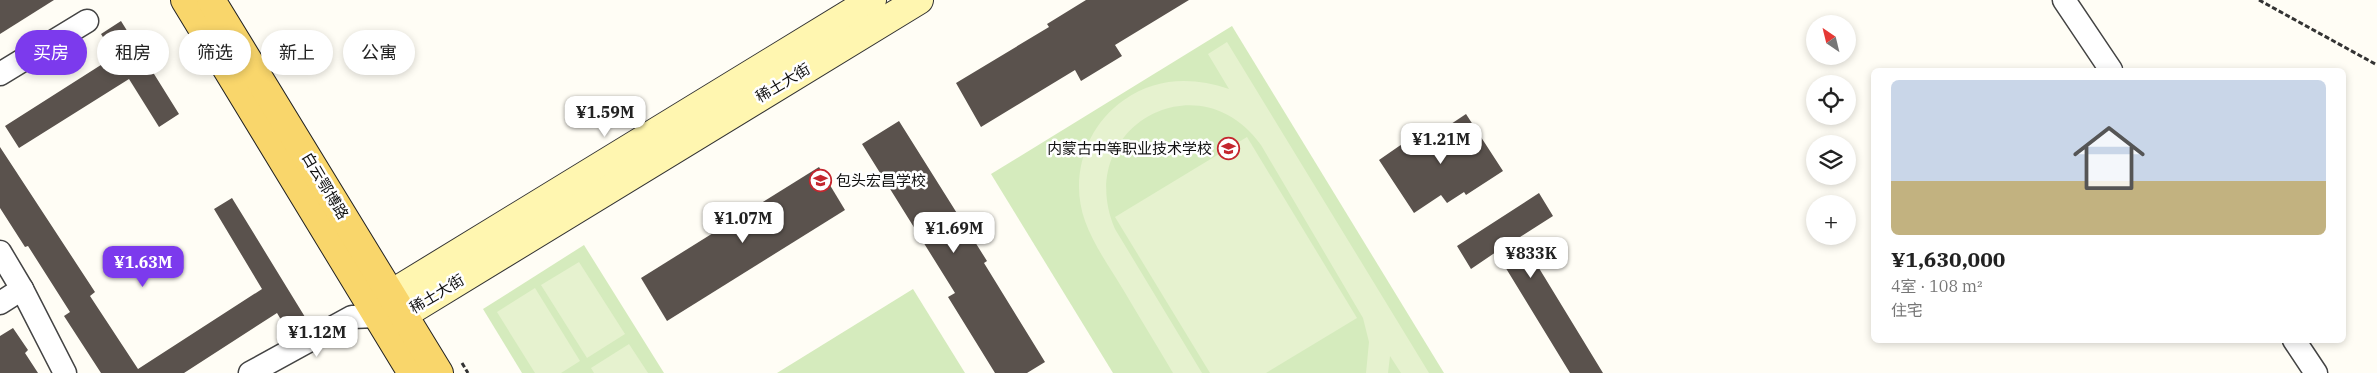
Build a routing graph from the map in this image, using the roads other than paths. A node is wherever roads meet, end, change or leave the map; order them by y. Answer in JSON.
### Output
{"nodes":[{"id":1,"x":185,"y":0,"type":"edge"},
{"id":2,"x":211,"y":0,"type":"edge"},
{"id":3,"x":872,"y":0,"type":"edge"},
{"id":4,"x":920,"y":0,"type":"edge"},
{"id":5,"x":2064,"y":0,"type":"edge"},
{"id":6,"x":87,"y":21,"type":"dead end"},
{"id":7,"x":2110,"y":68,"type":"edge"},
{"id":8,"x":0,"y":74,"type":"edge"},
{"id":9,"x":0,"y":252,"type":"edge"},
{"id":10,"x":22,"y":289,"type":"junction"},
{"id":11,"x":0,"y":302,"type":"edge"},
{"id":12,"x":391,"y":308,"type":"junction"},
{"id":13,"x":2296,"y":343,"type":"edge"},
{"id":14,"x":65,"y":373,"type":"edge"},
{"id":15,"x":250,"y":373,"type":"edge"},
{"id":16,"x":412,"y":373,"type":"edge"},
{"id":17,"x":439,"y":373,"type":"edge"},
{"id":18,"x":2316,"y":373,"type":"edge"}],
"edges":[{"from":1,"to":12,"type":"main road","name":"白云鄂博路"},
{"from":2,"to":12,"type":"main road","name":"白云鄂博路"},
{"from":3,"to":12,"type":"main road","name":"稀土大街"},
{"from":4,"to":12,"type":"main road","name":"稀土大街"},
{"from":5,"to":7,"type":"street"},
{"from":6,"to":8,"type":"street"},
{"from":9,"to":10,"type":"street"},
{"from":10,"to":11,"type":"street"},
{"from":10,"to":14,"type":"street"},
{"from":12,"to":15,"type":"street"},
{"from":12,"to":16,"type":"main road","name":"白云鄂博路"},
{"from":12,"to":17,"type":"main road","name":"白云鄂博路"},
{"from":13,"to":18,"type":"street"}]}
